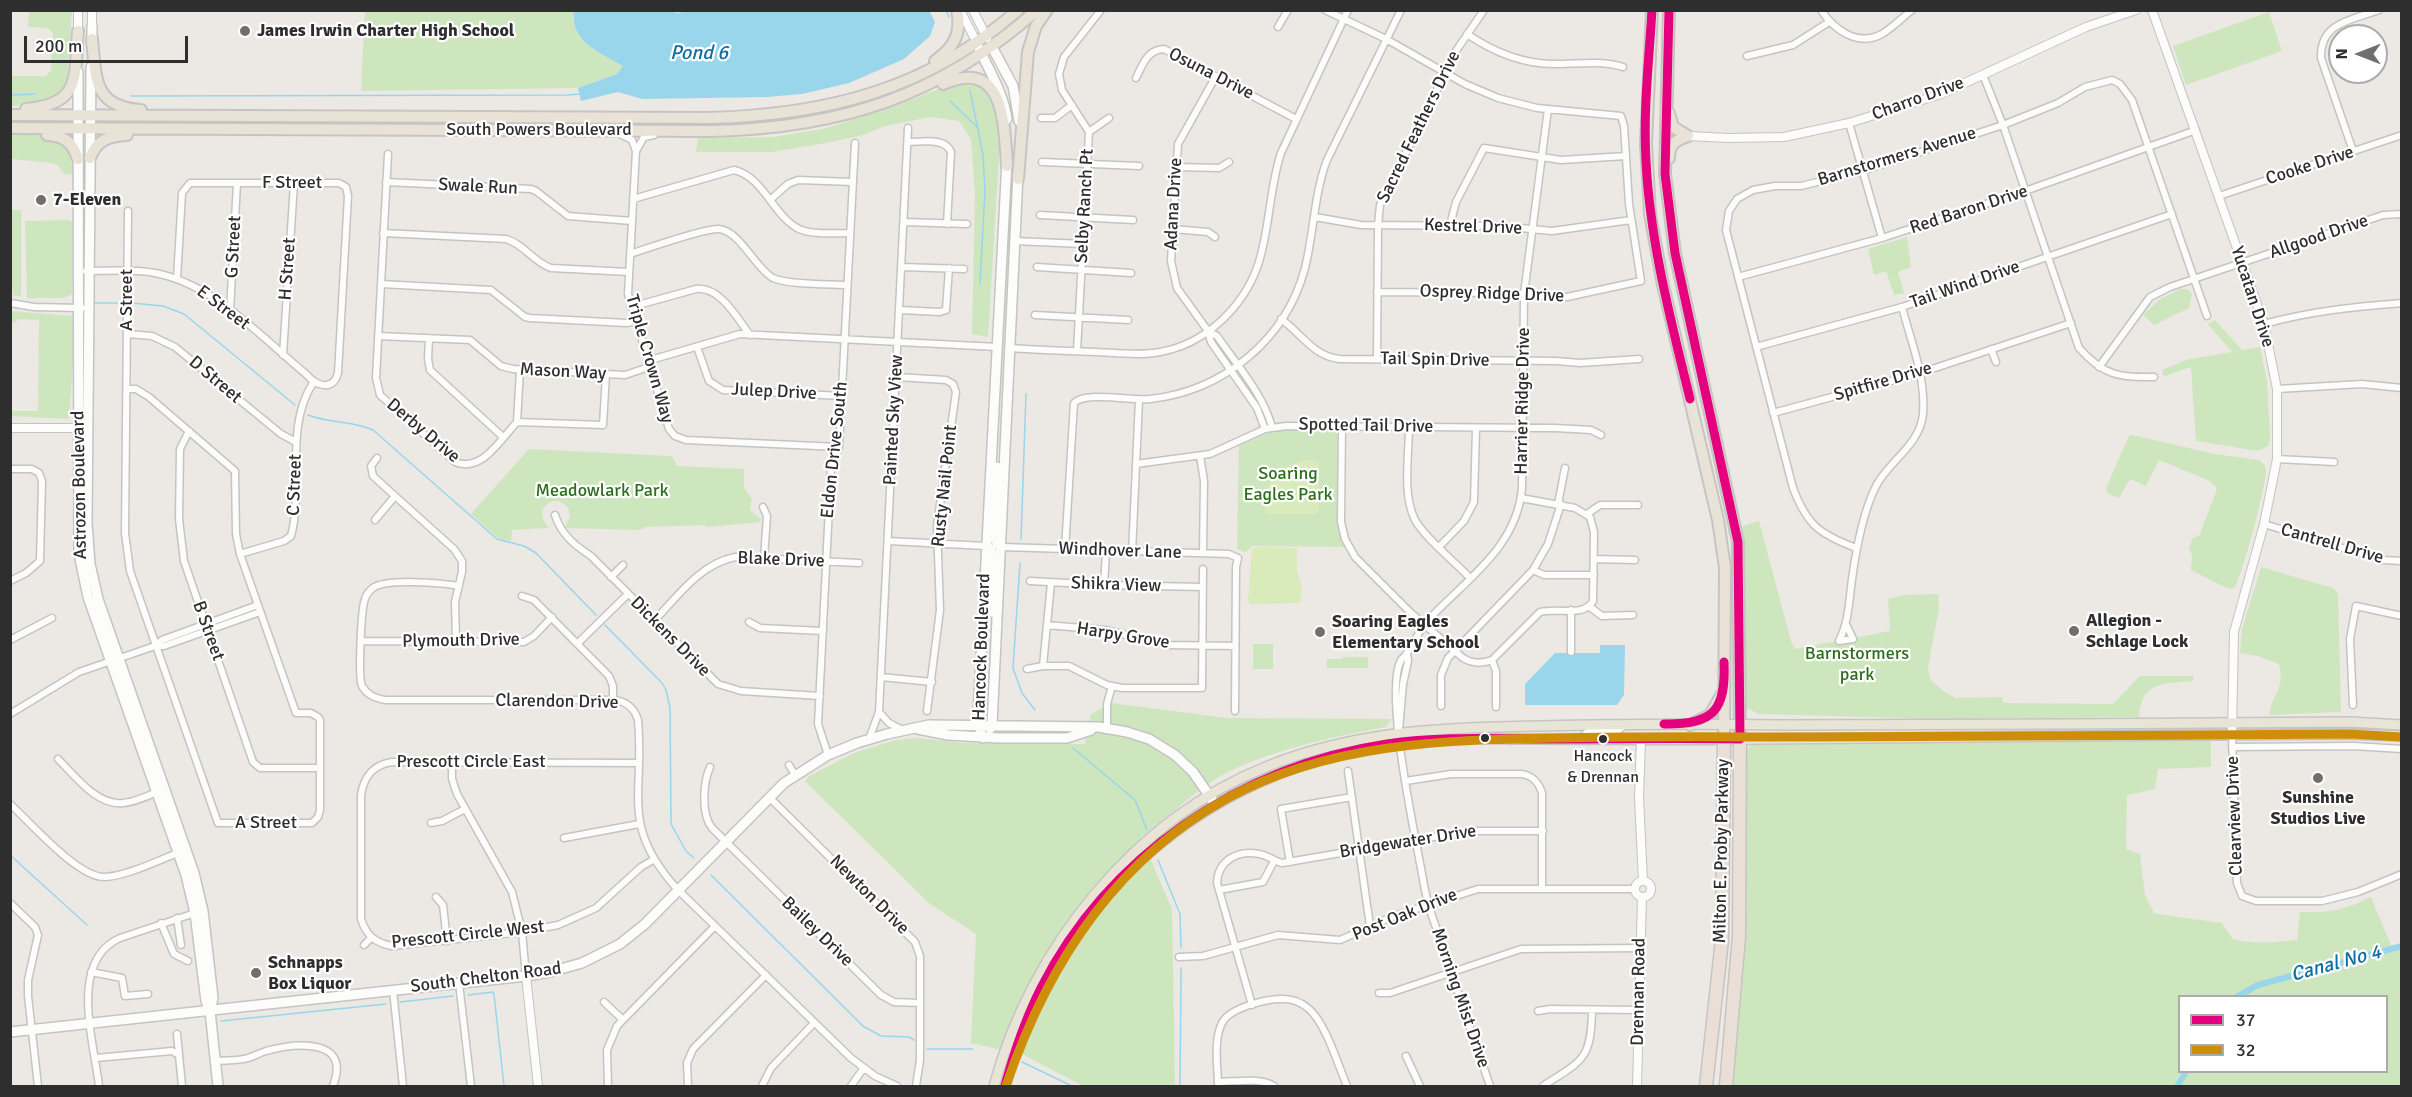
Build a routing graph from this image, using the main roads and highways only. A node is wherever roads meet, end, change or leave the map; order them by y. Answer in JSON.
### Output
{"nodes":[{"id":1,"x":959,"y":10,"type":"edge"},
{"id":2,"x":1018,"y":10,"type":"edge"},
{"id":3,"x":1037,"y":10,"type":"edge"},
{"id":4,"x":1047,"y":10,"type":"edge"},
{"id":5,"x":1652,"y":10,"type":"edge"},
{"id":6,"x":1669,"y":10,"type":"edge"},
{"id":7,"x":92,"y":26,"type":"road end"},
{"id":8,"x":78,"y":31,"type":"joint"},
{"id":9,"x":92,"y":39,"type":"junction"},
{"id":10,"x":976,"y":41,"type":"junction"},
{"id":11,"x":992,"y":47,"type":"junction"},
{"id":12,"x":982,"y":54,"type":"junction"},
{"id":13,"x":887,"y":88,"type":"junction"},
{"id":14,"x":1666,"y":90,"type":"junction"},
{"id":15,"x":10,"y":110,"type":"edge"},
{"id":16,"x":860,"y":111,"type":"junction"},
{"id":17,"x":10,"y":115,"type":"edge"},
{"id":18,"x":78,"y":116,"type":"junction"},
{"id":19,"x":91,"y":116,"type":"junction"},
{"id":20,"x":234,"y":117,"type":"junction"},
{"id":21,"x":78,"y":129,"type":"junction"},
{"id":22,"x":90,"y":129,"type":"junction"},
{"id":23,"x":10,"y":130,"type":"edge"},
{"id":24,"x":195,"y":130,"type":"junction"},
{"id":25,"x":90,"y":158,"type":"junction"},
{"id":26,"x":78,"y":159,"type":"junction"},
{"id":27,"x":1006,"y":166,"type":"junction"},
{"id":28,"x":1018,"y":179,"type":"junction"},
{"id":29,"x":1671,"y":230,"type":"junction"},
{"id":30,"x":1002,"y":266,"type":"junction"},
{"id":31,"x":84,"y":270,"type":"junction"},
{"id":32,"x":998,"y":347,"type":"junction"},
{"id":33,"x":1009,"y":348,"type":"junction"},
{"id":34,"x":994,"y":426,"type":"junction"},
{"id":35,"x":1005,"y":433,"type":"junction"},
{"id":36,"x":986,"y":546,"type":"junction"},
{"id":37,"x":1001,"y":547,"type":"junction"},
{"id":38,"x":995,"y":641,"type":"junction"},
{"id":39,"x":115,"y":660,"type":"junction"},
{"id":40,"x":1724,"y":691,"type":"junction"},
{"id":41,"x":978,"y":724,"type":"junction"},
{"id":42,"x":1724,"y":724,"type":"junction"},
{"id":43,"x":1739,"y":724,"type":"junction"},
{"id":44,"x":992,"y":725,"type":"junction"},
{"id":45,"x":1690,"y":725,"type":"junction"},
{"id":46,"x":2402,"y":725,"type":"edge"},
{"id":47,"x":916,"y":729,"type":"junction"},
{"id":48,"x":1103,"y":729,"type":"junction"},
{"id":49,"x":2402,"y":736,"type":"edge"},
{"id":50,"x":1399,"y":737,"type":"junction"},
{"id":51,"x":983,"y":738,"type":"junction"},
{"id":52,"x":1724,"y":739,"type":"junction"},
{"id":53,"x":1740,"y":740,"type":"junction"},
{"id":54,"x":161,"y":790,"type":"junction"},
{"id":55,"x":1212,"y":800,"type":"junction"},
{"id":56,"x":183,"y":852,"type":"junction"},
{"id":57,"x":210,"y":1011,"type":"junction"},
{"id":58,"x":10,"y":1032,"type":"edge"},
{"id":59,"x":218,"y":1086,"type":"edge"},
{"id":60,"x":994,"y":1086,"type":"edge"},
{"id":61,"x":1005,"y":1086,"type":"edge"},
{"id":62,"x":1706,"y":1086,"type":"edge"},
{"id":63,"x":1726,"y":1086,"type":"edge"}],
"edges":[{"from":1,"to":13,"type":"highway"},
{"from":2,"to":10,"type":"highway","name":"South Powers Boulevard"},
{"from":3,"to":11,"type":"highway","name":"South Powers Boulevard"},
{"from":4,"to":28,"type":"highway"},
{"from":5,"to":40,"type":"highway","name":"Milton E. Proby Parkway"},
{"from":6,"to":14,"type":"highway","name":"Milton E. Proby Parkway"},
{"from":7,"to":9,"type":"main road","name":"Astrozon Boulevard"},
{"from":8,"to":15,"type":"highway"},
{"from":8,"to":18,"type":"main road","name":"Astrozon Boulevard"},
{"from":9,"to":19,"type":"main road","name":"Astrozon Boulevard"},
{"from":9,"to":20,"type":"highway"},
{"from":10,"to":12,"type":"main road","name":"Hancock Boulevard"},
{"from":10,"to":13,"type":"highway","name":"South Powers Boulevard"},
{"from":11,"to":12,"type":"highway","name":"South Powers Boulevard"},
{"from":11,"to":28,"type":"main road","name":"Hancock Boulevard"},
{"from":12,"to":16,"type":"highway","name":"South Powers Boulevard"},
{"from":12,"to":27,"type":"main road","name":"Hancock Boulevard"},
{"from":13,"to":20,"type":"highway","name":"South Powers Boulevard"},
{"from":14,"to":29,"type":"highway","name":"Milton E. Proby Parkway"},
{"from":14,"to":29,"type":"highway"},
{"from":16,"to":24,"type":"highway","name":"South Powers Boulevard"},
{"from":16,"to":27,"type":"highway"},
{"from":17,"to":18,"type":"highway","name":"South Powers Boulevard"},
{"from":18,"to":19,"type":"highway","name":"South Powers Boulevard"},
{"from":18,"to":21,"type":"main road","name":"Astrozon Boulevard"},
{"from":19,"to":20,"type":"highway","name":"South Powers Boulevard"},
{"from":19,"to":22,"type":"main road","name":"Astrozon Boulevard"},
{"from":21,"to":22,"type":"highway","name":"South Powers Boulevard"},
{"from":21,"to":23,"type":"highway","name":"South Powers Boulevard"},
{"from":21,"to":26,"type":"main road","name":"Astrozon Boulevard"},
{"from":22,"to":24,"type":"highway","name":"South Powers Boulevard"},
{"from":22,"to":25,"type":"main road","name":"Astrozon Boulevard"},
{"from":23,"to":26,"type":"highway"},
{"from":24,"to":25,"type":"highway"},
{"from":25,"to":31,"type":"main road","name":"Astrozon Boulevard"},
{"from":26,"to":31,"type":"main road","name":"Astrozon Boulevard"},
{"from":27,"to":30,"type":"main road","name":"Hancock Boulevard"},
{"from":28,"to":33,"type":"main road","name":"Hancock Boulevard"},
{"from":29,"to":43,"type":"highway","name":"Milton E. Proby Parkway"},
{"from":30,"to":32,"type":"main road","name":"Hancock Boulevard"},
{"from":30,"to":33,"type":"main road"},
{"from":31,"to":39,"type":"main road","name":"Astrozon Boulevard"},
{"from":32,"to":33,"type":"main road"},
{"from":32,"to":34,"type":"main road","name":"Hancock Boulevard"},
{"from":32,"to":35,"type":"main road"},
{"from":33,"to":35,"type":"main road","name":"Hancock Boulevard"},
{"from":34,"to":36,"type":"main road","name":"Hancock Boulevard"},
{"from":34,"to":37,"type":"main road"},
{"from":35,"to":37,"type":"main road","name":"Hancock Boulevard"},
{"from":36,"to":38,"type":"main road"},
{"from":36,"to":41,"type":"main road","name":"Hancock Boulevard"},
{"from":37,"to":38,"type":"main road","name":"Hancock Boulevard"},
{"from":38,"to":44,"type":"main road","name":"Hancock Boulevard"},
{"from":39,"to":54,"type":"main road","name":"Astrozon Boulevard"},
{"from":39,"to":54,"type":"main road","name":"Astrozon Boulevard"},
{"from":40,"to":42,"type":"highway","name":"Milton E. Proby Parkway"},
{"from":40,"to":45,"type":"highway"},
{"from":41,"to":44,"type":"main road","name":"South Chelton Road"},
{"from":41,"to":47,"type":"main road","name":"South Chelton Road"},
{"from":41,"to":51,"type":"main road","name":"Hancock Boulevard"},
{"from":42,"to":43,"type":"main road"},
{"from":42,"to":45,"type":"main road"},
{"from":42,"to":52,"type":"highway","name":"Milton E. Proby Parkway"},
{"from":43,"to":46,"type":"main road"},
{"from":43,"to":53,"type":"highway","name":"Milton E. Proby Parkway"},
{"from":44,"to":48,"type":"main road","name":"South Chelton Road"},
{"from":44,"to":51,"type":"main road","name":"Hancock Boulevard"},
{"from":45,"to":50,"type":"main road"},
{"from":47,"to":51,"type":"main road","name":"South Chelton Road"},
{"from":47,"to":57,"type":"main road","name":"South Chelton Road"},
{"from":48,"to":51,"type":"main road","name":"South Chelton Road"},
{"from":48,"to":55,"type":"main road","name":"South Chelton Road"},
{"from":49,"to":53,"type":"main road"},
{"from":50,"to":52,"type":"main road"},
{"from":50,"to":55,"type":"main road"},
{"from":52,"to":53,"type":"main road"},
{"from":52,"to":62,"type":"highway","name":"Milton E. Proby Parkway"},
{"from":53,"to":63,"type":"highway","name":"Milton E. Proby Parkway"},
{"from":54,"to":56,"type":"main road","name":"Astrozon Boulevard"},
{"from":55,"to":60,"type":"main road"},
{"from":55,"to":61,"type":"main road"},
{"from":56,"to":57,"type":"main road","name":"Astrozon Boulevard"},
{"from":56,"to":57,"type":"main road","name":"Astrozon Boulevard"},
{"from":57,"to":58,"type":"main road","name":"South Chelton Road"},
{"from":57,"to":59,"type":"main road","name":"Astrozon Boulevard"}]}
